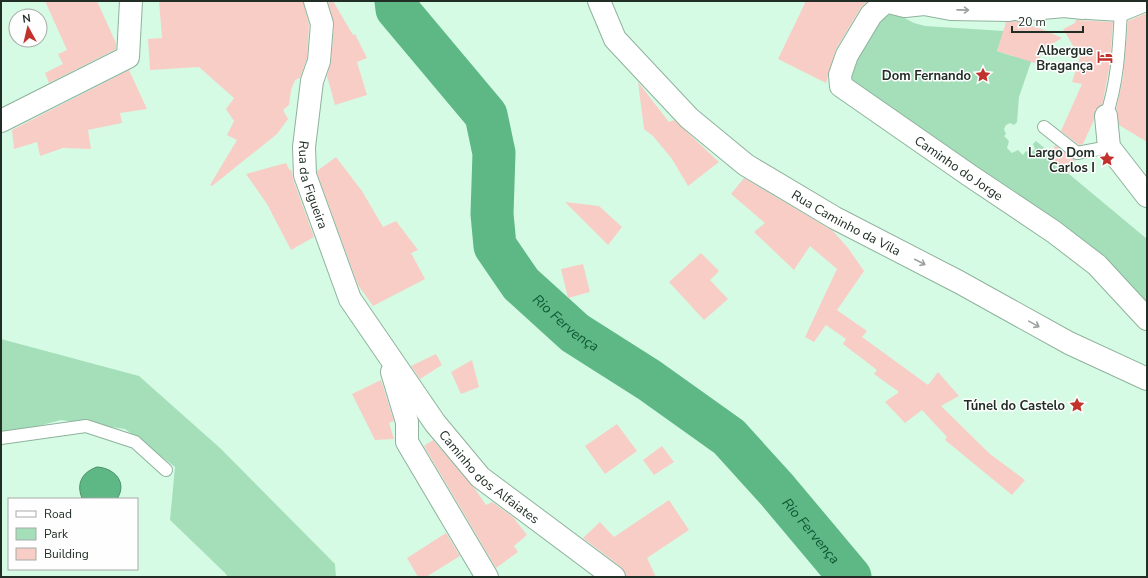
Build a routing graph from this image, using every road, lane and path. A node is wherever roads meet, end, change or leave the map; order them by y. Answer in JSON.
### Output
{"nodes":[{"id":1,"x":131,"y":1,"type":"edge"},
{"id":2,"x":315,"y":1,"type":"edge"},
{"id":3,"x":600,"y":1,"type":"edge"},
{"id":4,"x":886,"y":1,"type":"edge"},
{"id":5,"x":1143,"y":1,"type":"edge"},
{"id":6,"x":923,"y":3,"type":"edge"},
{"id":7,"x":1121,"y":10,"type":"junction"},
{"id":8,"x":1106,"y":116,"type":"joint"},
{"id":9,"x":1,"y":121,"type":"edge"},
{"id":10,"x":1044,"y":127,"type":"dead end"},
{"id":11,"x":1109,"y":147,"type":"junction"},
{"id":12,"x":1145,"y":187,"type":"edge"},
{"id":13,"x":1147,"y":319,"type":"edge"},
{"id":14,"x":387,"y":354,"type":"junction"},
{"id":15,"x":1147,"y":379,"type":"edge"},
{"id":16,"x":1,"y":438,"type":"edge"},
{"id":17,"x":166,"y":470,"type":"dead end"},
{"id":18,"x":487,"y":577,"type":"edge"},
{"id":19,"x":614,"y":577,"type":"edge"}],
"edges":[{"from":1,"to":9,"type":"street"},
{"from":2,"to":14,"type":"street","name":"Rua da Figueira"},
{"from":3,"to":15,"type":"street","name":"Rua Caminho da Vila","one_way":true},
{"from":4,"to":6,"type":"street"},
{"from":4,"to":13,"type":"street","name":"Caminho do Jorge"},
{"from":5,"to":7,"type":"street"},
{"from":6,"to":7,"type":"street","one_way":true},
{"from":7,"to":8,"type":"lane"},
{"from":8,"to":11,"type":"street"},
{"from":10,"to":11,"type":"lane"},
{"from":11,"to":12,"type":"street"},
{"from":14,"to":18,"type":"street"},
{"from":14,"to":19,"type":"street","name":"Caminho dos Alfaiates"},
{"from":16,"to":17,"type":"lane"}]}
